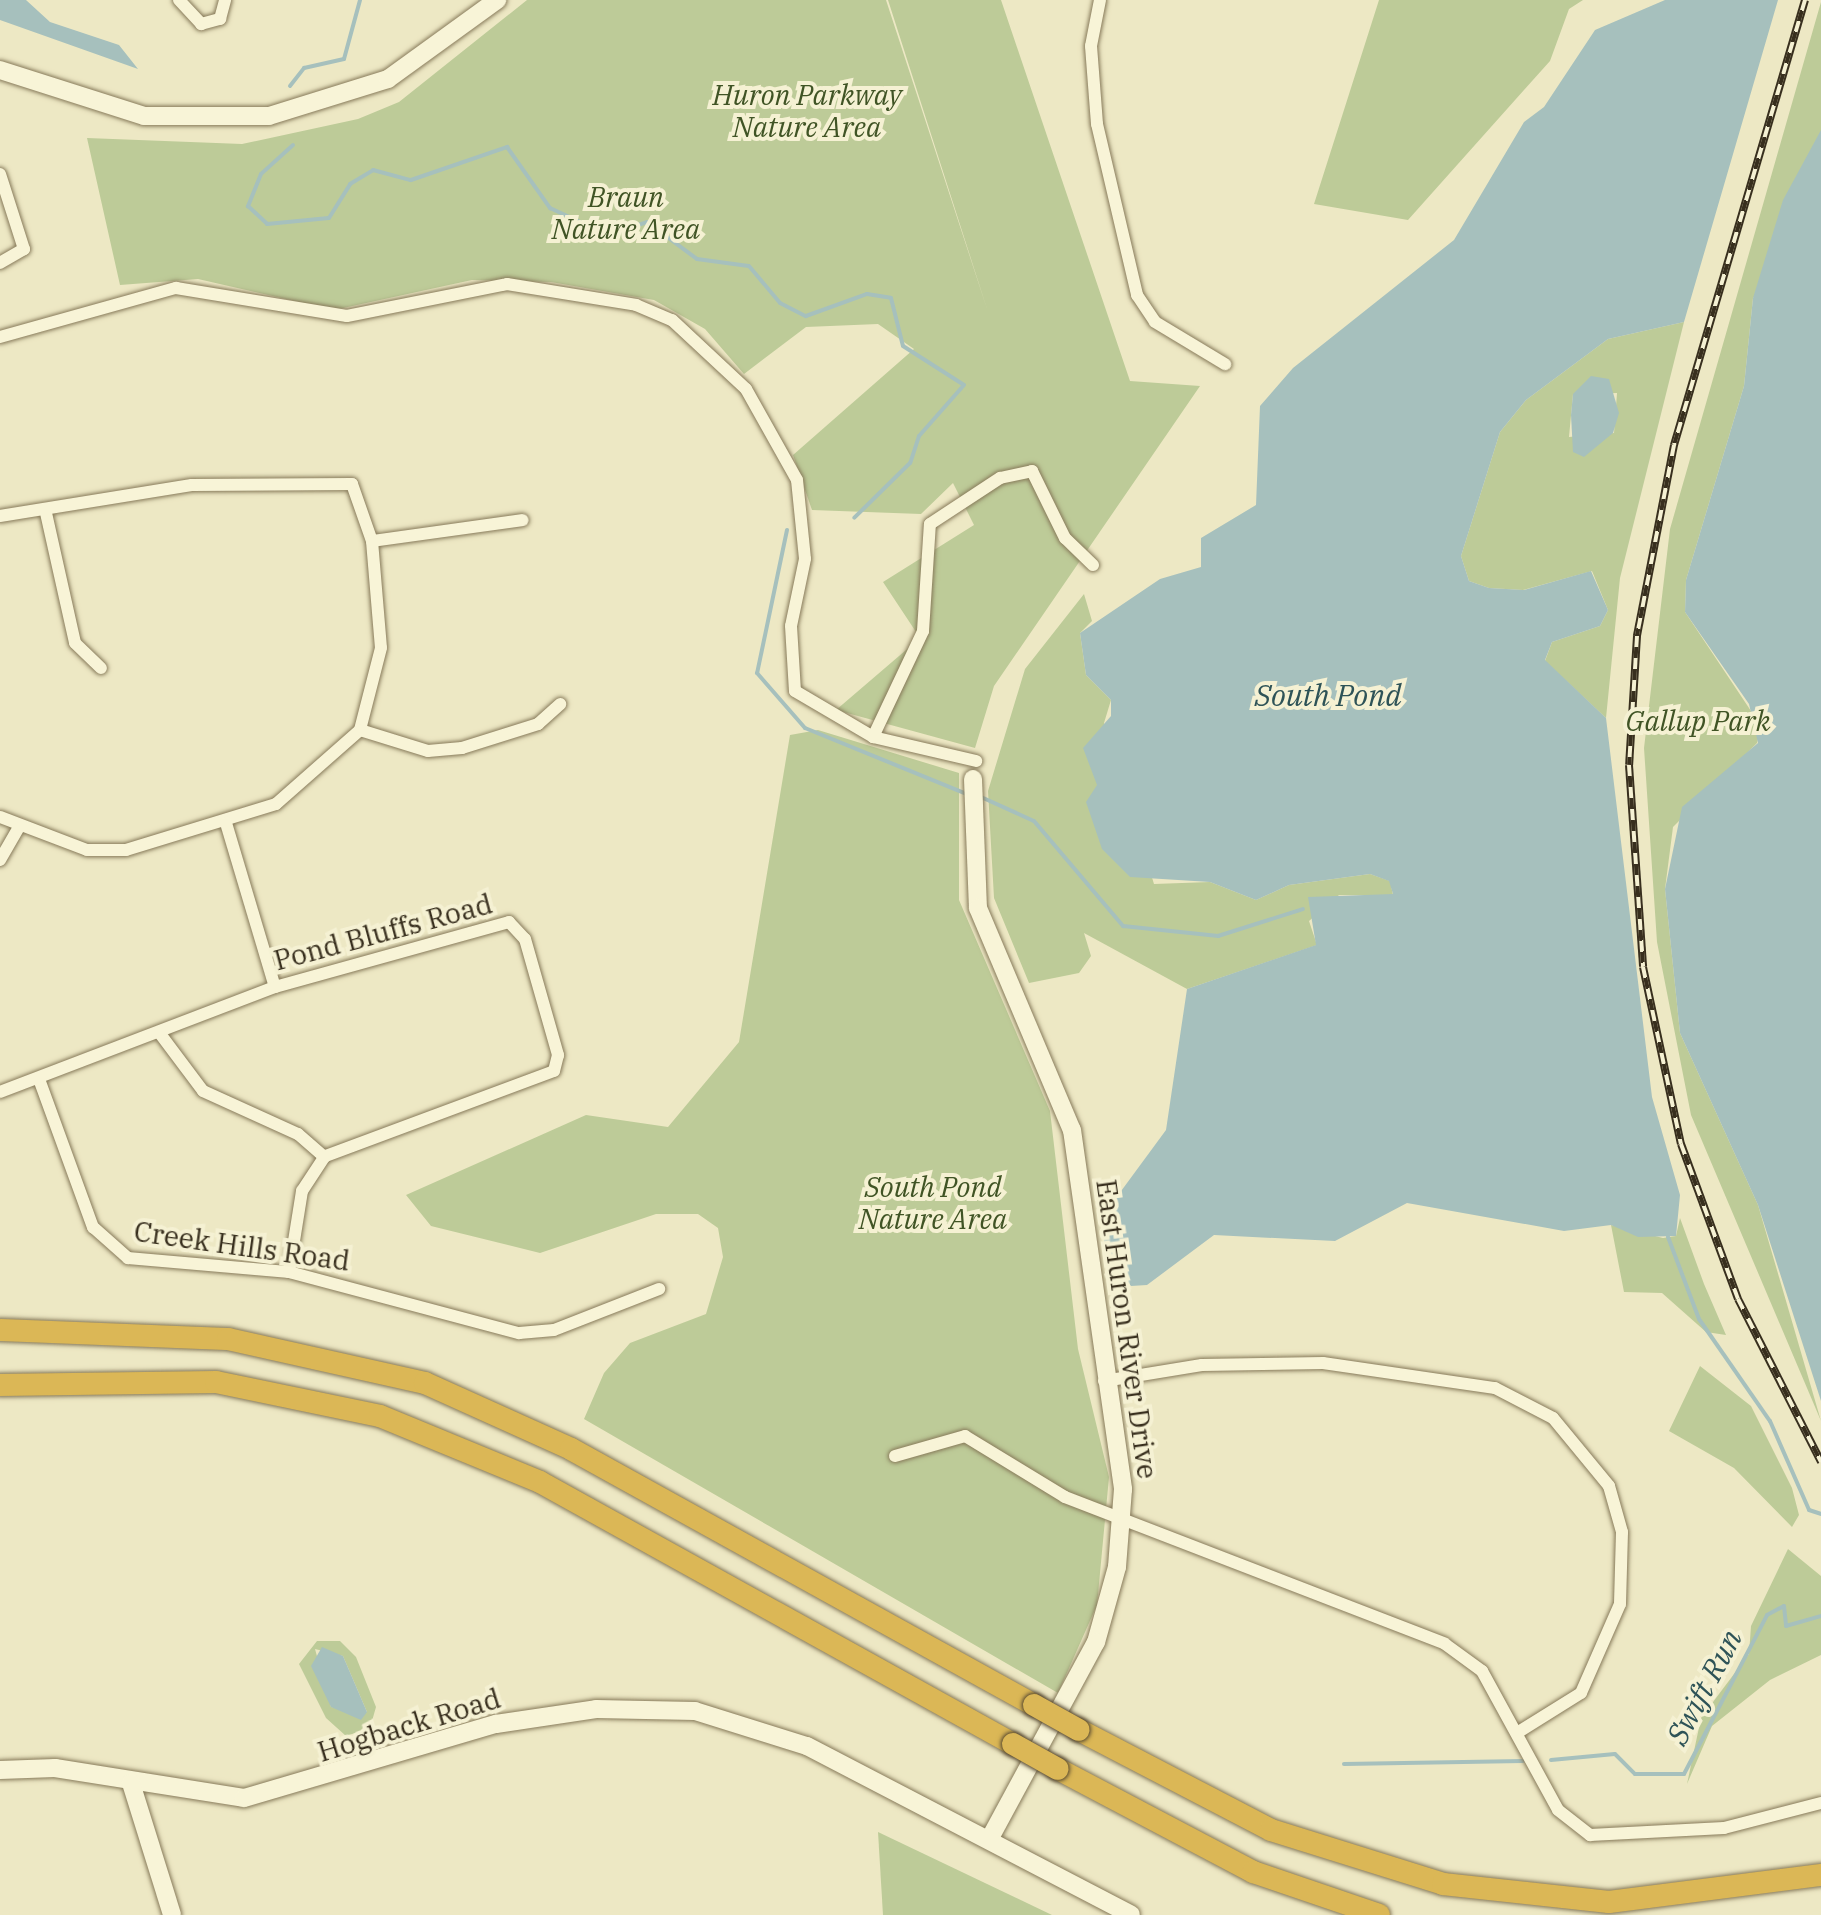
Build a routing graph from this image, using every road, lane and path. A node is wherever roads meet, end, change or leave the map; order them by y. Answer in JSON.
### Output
{"nodes":[{"id":1,"x":178,"y":0,"type":"edge"},
{"id":2,"x":225,"y":0,"type":"edge"},
{"id":3,"x":497,"y":0,"type":"edge"},
{"id":4,"x":1100,"y":0,"type":"edge"},
{"id":5,"x":0,"y":70,"type":"edge"},
{"id":6,"x":0,"y":174,"type":"edge"},
{"id":7,"x":0,"y":263,"type":"edge"},
{"id":8,"x":0,"y":336,"type":"edge"},
{"id":9,"x":1225,"y":364,"type":"dead end"},
{"id":10,"x":46,"y":513,"type":"junction"},
{"id":11,"x":0,"y":516,"type":"edge"},
{"id":12,"x":523,"y":520,"type":"dead end"},
{"id":13,"x":372,"y":541,"type":"junction"},
{"id":14,"x":1093,"y":566,"type":"dead end"},
{"id":15,"x":101,"y":668,"type":"dead end"},
{"id":16,"x":560,"y":704,"type":"dead end"},
{"id":17,"x":360,"y":730,"type":"junction"},
{"id":18,"x":873,"y":737,"type":"junction"},
{"id":19,"x":975,"y":770,"type":"joint"},
{"id":20,"x":0,"y":818,"type":"edge"},
{"id":21,"x":226,"y":823,"type":"junction"},
{"id":22,"x":18,"y":829,"type":"junction"},
{"id":23,"x":0,"y":860,"type":"edge"},
{"id":24,"x":276,"y":987,"type":"junction"},
{"id":25,"x":161,"y":1035,"type":"junction"},
{"id":26,"x":39,"y":1079,"type":"junction"},
{"id":27,"x":0,"y":1092,"type":"edge"},
{"id":28,"x":324,"y":1157,"type":"junction"},
{"id":29,"x":289,"y":1272,"type":"junction"},
{"id":30,"x":659,"y":1289,"type":"dead end"},
{"id":31,"x":0,"y":1330,"type":"edge"},
{"id":32,"x":47,"y":1333,"type":"junction"},
{"id":33,"x":0,"y":1339,"type":"edge"},
{"id":34,"x":1104,"y":1382,"type":"junction"},
{"id":35,"x":0,"y":1388,"type":"edge"},
{"id":36,"x":895,"y":1456,"type":"dead end"},
{"id":37,"x":1122,"y":1517,"type":"junction"},
{"id":38,"x":1520,"y":1732,"type":"junction"},
{"id":39,"x":0,"y":1770,"type":"edge"},
{"id":40,"x":131,"y":1784,"type":"junction"},
{"id":41,"x":1821,"y":1803,"type":"edge"},
{"id":42,"x":990,"y":1838,"type":"junction"},
{"id":43,"x":1821,"y":1875,"type":"edge"},
{"id":44,"x":172,"y":1915,"type":"edge"},
{"id":45,"x":1130,"y":1915,"type":"edge"},
{"id":46,"x":1379,"y":1915,"type":"edge"}],
"edges":[{"from":1,"to":2,"type":"street"},
{"from":3,"to":5,"type":"main road"},
{"from":4,"to":9,"type":"street"},
{"from":6,"to":7,"type":"street"},
{"from":8,"to":18,"type":"street"},
{"from":10,"to":11,"type":"street"},
{"from":10,"to":13,"type":"street"},
{"from":10,"to":15,"type":"street"},
{"from":12,"to":13,"type":"street"},
{"from":13,"to":17,"type":"street"},
{"from":14,"to":18,"type":"street"},
{"from":16,"to":17,"type":"street"},
{"from":17,"to":21,"type":"street"},
{"from":18,"to":19,"type":"street"},
{"from":19,"to":34,"type":"main road","name":"East Huron River Drive"},
{"from":20,"to":22,"type":"street"},
{"from":21,"to":22,"type":"street"},
{"from":21,"to":24,"type":"street"},
{"from":22,"to":23,"type":"street"},
{"from":24,"to":25,"type":"street","name":"Pond Bluffs Road"},
{"from":24,"to":28,"type":"street","name":"Pond Bluffs Road"},
{"from":25,"to":26,"type":"street","name":"Pond Bluffs Road"},
{"from":25,"to":28,"type":"street"},
{"from":26,"to":27,"type":"street","name":"Pond Bluffs Road"},
{"from":26,"to":29,"type":"street","name":"Creek Hills Road"},
{"from":28,"to":29,"type":"street"},
{"from":29,"to":30,"type":"street","name":"Creek Hills Road"},
{"from":31,"to":32,"type":"highway"},
{"from":32,"to":33,"type":"highway"},
{"from":32,"to":43,"type":"highway","bridge":true},
{"from":34,"to":37,"type":"main road","name":"East Huron River Drive"},
{"from":34,"to":38,"type":"street"},
{"from":35,"to":46,"type":"highway","bridge":true},
{"from":36,"to":37,"type":"street"},
{"from":37,"to":38,"type":"street"},
{"from":37,"to":42,"type":"main road","name":"East Huron River Drive"},
{"from":38,"to":41,"type":"street"},
{"from":39,"to":40,"type":"main road","name":"Hogback Road"},
{"from":40,"to":42,"type":"main road","name":"Hogback Road"},
{"from":40,"to":44,"type":"main road"},
{"from":42,"to":45,"type":"main road"}]}
